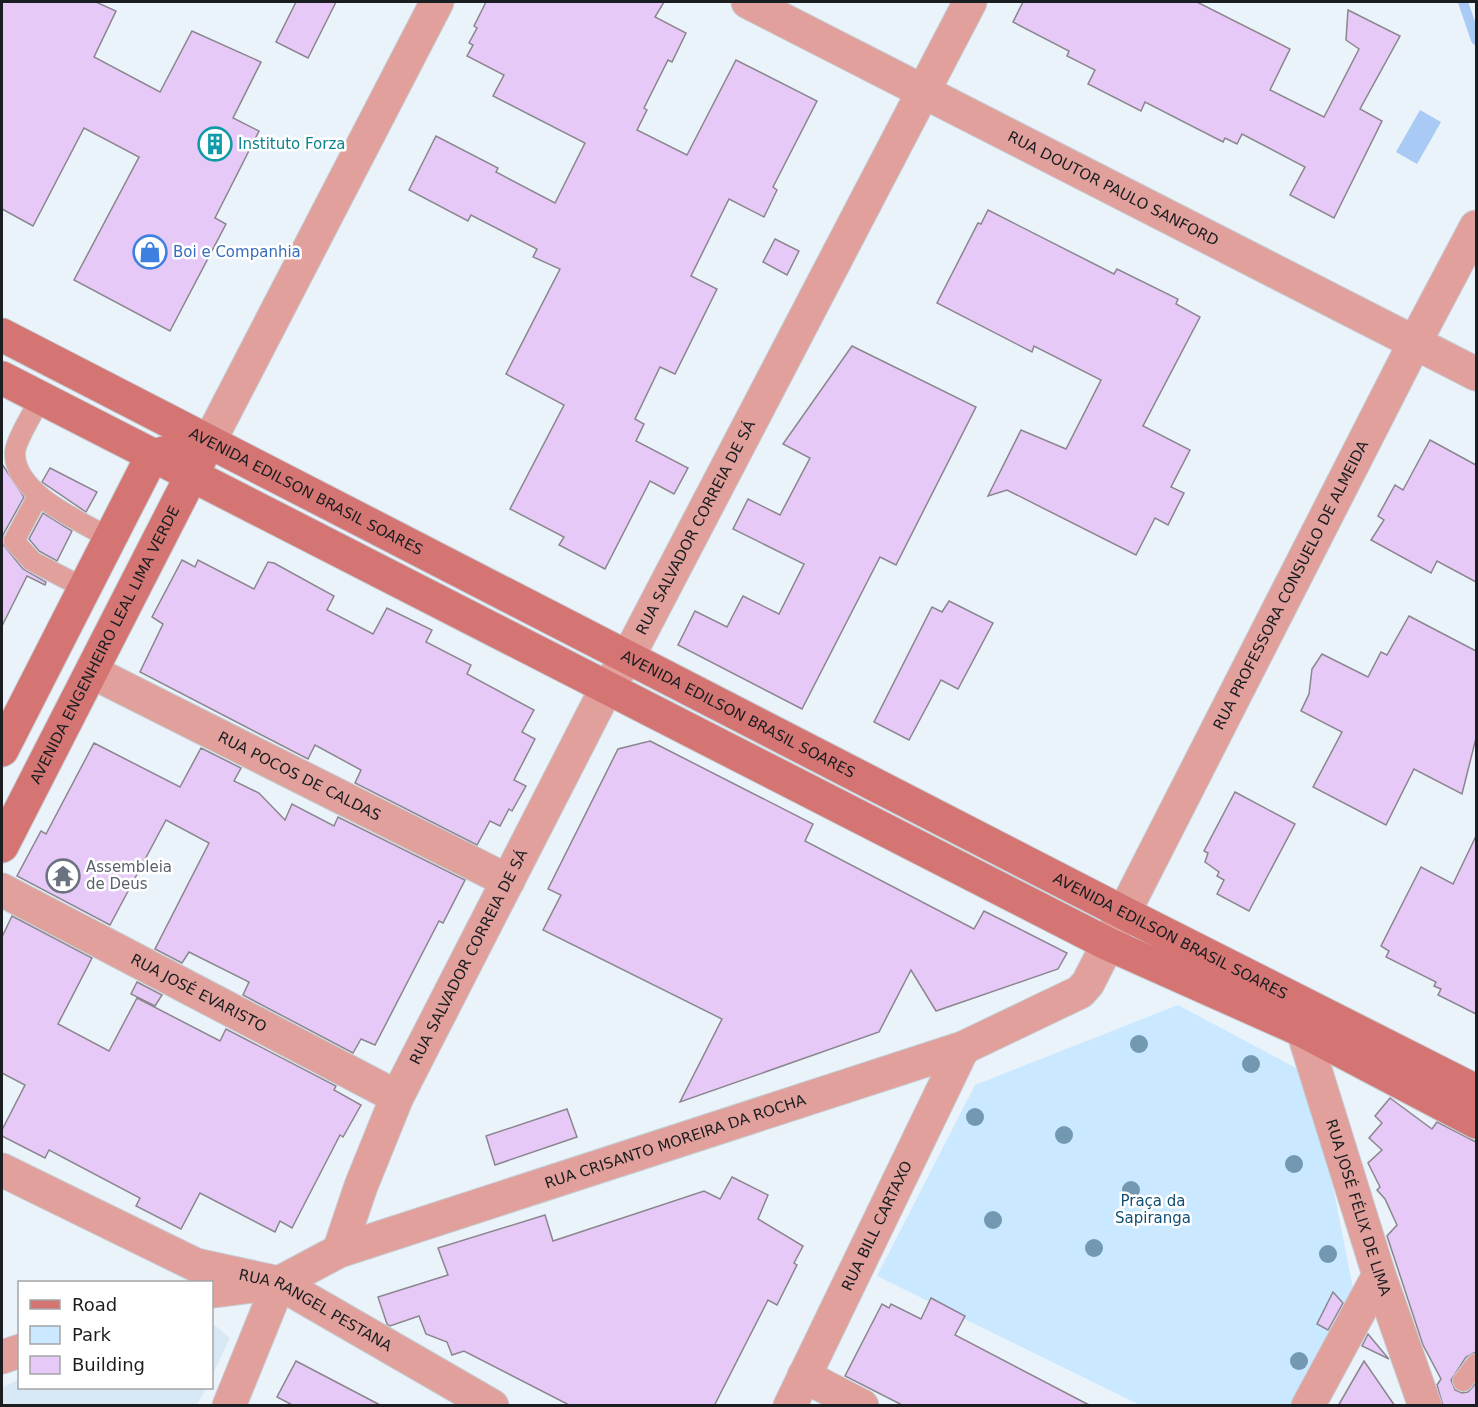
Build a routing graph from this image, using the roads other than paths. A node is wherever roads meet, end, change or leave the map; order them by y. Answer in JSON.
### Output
{"nodes":[{"id":1,"x":437,"y":2,"type":"edge"},
{"id":2,"x":748,"y":2,"type":"edge"},
{"id":3,"x":970,"y":2,"type":"edge"},
{"id":4,"x":922,"y":92,"type":"junction"},
{"id":5,"x":1476,"y":227,"type":"edge"},
{"id":6,"x":2,"y":335,"type":"edge"},
{"id":7,"x":1415,"y":342,"type":"junction"},
{"id":8,"x":1476,"y":374,"type":"edge"},
{"id":9,"x":2,"y":378,"type":"edge"},
{"id":10,"x":41,"y":398,"type":"junction"},
{"id":11,"x":209,"y":442,"type":"junction"},
{"id":12,"x":152,"y":456,"type":"junction"},
{"id":13,"x":191,"y":477,"type":"junction"},
{"id":14,"x":38,"y":496,"type":"junction"},
{"id":15,"x":110,"y":538,"type":"junction"},
{"id":16,"x":84,"y":588,"type":"junction"},
{"id":17,"x":628,"y":657,"type":"junction"},
{"id":18,"x":92,"y":672,"type":"junction"},
{"id":19,"x":606,"y":689,"type":"junction"},
{"id":20,"x":2,"y":750,"type":"edge"},
{"id":21,"x":2,"y":846,"type":"edge"},
{"id":22,"x":508,"y":881,"type":"junction"},
{"id":23,"x":2,"y":890,"type":"edge"},
{"id":24,"x":1124,"y":913,"type":"junction"},
{"id":25,"x":1108,"y":944,"type":"junction"},
{"id":26,"x":1308,"y":1020,"type":"junction"},
{"id":27,"x":963,"y":1048,"type":"junction"},
{"id":28,"x":1476,"y":1091,"type":"edge"},
{"id":29,"x":397,"y":1097,"type":"junction"},
{"id":30,"x":1476,"y":1122,"type":"edge"},
{"id":31,"x":2,"y":1170,"type":"edge"},
{"id":32,"x":339,"y":1251,"type":"junction"},
{"id":33,"x":1379,"y":1275,"type":"junction"},
{"id":34,"x":279,"y":1282,"type":"junction"},
{"id":35,"x":213,"y":1291,"type":"edge"},
{"id":36,"x":18,"y":1351,"type":"edge"},
{"id":37,"x":2,"y":1357,"type":"edge"},
{"id":38,"x":1476,"y":1364,"type":"edge"},
{"id":39,"x":1463,"y":1381,"type":"dead end"},
{"id":40,"x":796,"y":1397,"type":"edge"},
{"id":41,"x":229,"y":1406,"type":"edge"},
{"id":42,"x":492,"y":1406,"type":"edge"},
{"id":43,"x":862,"y":1406,"type":"edge"},
{"id":44,"x":1308,"y":1406,"type":"edge"},
{"id":45,"x":1425,"y":1406,"type":"edge"}],
"edges":[{"from":1,"to":11,"type":"street","name":"AVENIDA ENGENHEIRO LEAL LIMA VERDE"},
{"from":2,"to":4,"type":"street","name":"RUA DOUTOR PAULO SANFORD"},
{"from":3,"to":4,"type":"street","name":"RUA SALVADOR CORREIA DE SÁ"},
{"from":4,"to":7,"type":"street","name":"RUA DOUTOR PAULO SANFORD"},
{"from":4,"to":17,"type":"street","name":"RUA SALVADOR CORREIA DE SÁ"},
{"from":5,"to":7,"type":"street","name":"RUA PROFESSORA CONSUELO DE ALMEIDA"},
{"from":6,"to":11,"type":"main road","name":"AVENIDA EDILSON BRASIL SOARES"},
{"from":7,"to":8,"type":"street","name":"RUA DOUTOR PAULO SANFORD"},
{"from":7,"to":24,"type":"street","name":"RUA PROFESSORA CONSUELO DE ALMEIDA"},
{"from":9,"to":10,"type":"main road","name":"AVENIDA EDILSON BRASIL SOARES"},
{"from":10,"to":12,"type":"main road","name":"AVENIDA EDILSON BRASIL SOARES"},
{"from":10,"to":14,"type":"lane"},
{"from":11,"to":12,"type":"main road"},
{"from":11,"to":13,"type":"main road","name":"AVENIDA ENGENHEIRO LEAL LIMA VERDE"},
{"from":11,"to":17,"type":"main road","name":"AVENIDA EDILSON BRASIL SOARES"},
{"from":12,"to":13,"type":"main road","name":"AVENIDA EDILSON BRASIL SOARES"},
{"from":12,"to":15,"type":"main road"},
{"from":13,"to":18,"type":"main road","name":"AVENIDA ENGENHEIRO LEAL LIMA VERDE"},
{"from":13,"to":19,"type":"main road","name":"AVENIDA EDILSON BRASIL SOARES"},
{"from":14,"to":15,"type":"lane"},
{"from":14,"to":16,"type":"lane"},
{"from":15,"to":16,"type":"main road"},
{"from":16,"to":20,"type":"main road"},
{"from":17,"to":19,"type":"street","name":"RUA SALVADOR CORREIA DE SÁ"},
{"from":17,"to":24,"type":"main road","name":"AVENIDA EDILSON BRASIL SOARES"},
{"from":18,"to":21,"type":"main road","name":"AVENIDA ENGENHEIRO LEAL LIMA VERDE"},
{"from":18,"to":22,"type":"street","name":"RUA POCOS DE CALDAS"},
{"from":19,"to":22,"type":"street","name":"RUA SALVADOR CORREIA DE SÁ"},
{"from":19,"to":25,"type":"main road","name":"AVENIDA EDILSON BRASIL SOARES"},
{"from":22,"to":29,"type":"street","name":"RUA SALVADOR CORREIA DE SÁ"},
{"from":23,"to":29,"type":"street","name":"RUA JOSÉ EVARISTO"},
{"from":24,"to":25,"type":"street","name":"RUA PROFESSORA CONSUELO DE ALMEIDA"},
{"from":24,"to":26,"type":"main road","name":"AVENIDA EDILSON BRASIL SOARES"},
{"from":25,"to":26,"type":"main road","name":"AVENIDA EDILSON BRASIL SOARES"},
{"from":25,"to":27,"type":"street","name":"RUA CRISANTO MOREIRA DA ROCHA"},
{"from":26,"to":28,"type":"main road","name":"AVENIDA EDILSON BRASIL SOARES"},
{"from":26,"to":30,"type":"main road","name":"AVENIDA EDILSON BRASIL SOARES"},
{"from":26,"to":33,"type":"street","name":"RUA JOSÉ FÉLIX DE LIMA"},
{"from":27,"to":32,"type":"street","name":"RUA CRISANTO MOREIRA DA ROCHA"},
{"from":27,"to":40,"type":"street","name":"RUA BILL CARTAXO"},
{"from":29,"to":32,"type":"street","name":"RUA SALVADOR CORREIA DE SÁ"},
{"from":31,"to":34,"type":"street","name":"RUA RANGEL PESTANA"},
{"from":32,"to":34,"type":"street","name":"RUA CRISANTO MOREIRA DA ROCHA"},
{"from":33,"to":44,"type":"street"},
{"from":33,"to":45,"type":"street","name":"RUA JOSÉ FÉLIX DE LIMA"},
{"from":34,"to":35,"type":"street","name":"RUA CRISANTO MOREIRA DA ROCHA"},
{"from":34,"to":41,"type":"street"},
{"from":34,"to":42,"type":"street","name":"RUA RANGEL PESTANA"},
{"from":36,"to":37,"type":"street"},
{"from":38,"to":39,"type":"lane"},
{"from":40,"to":43,"type":"street"}]}
